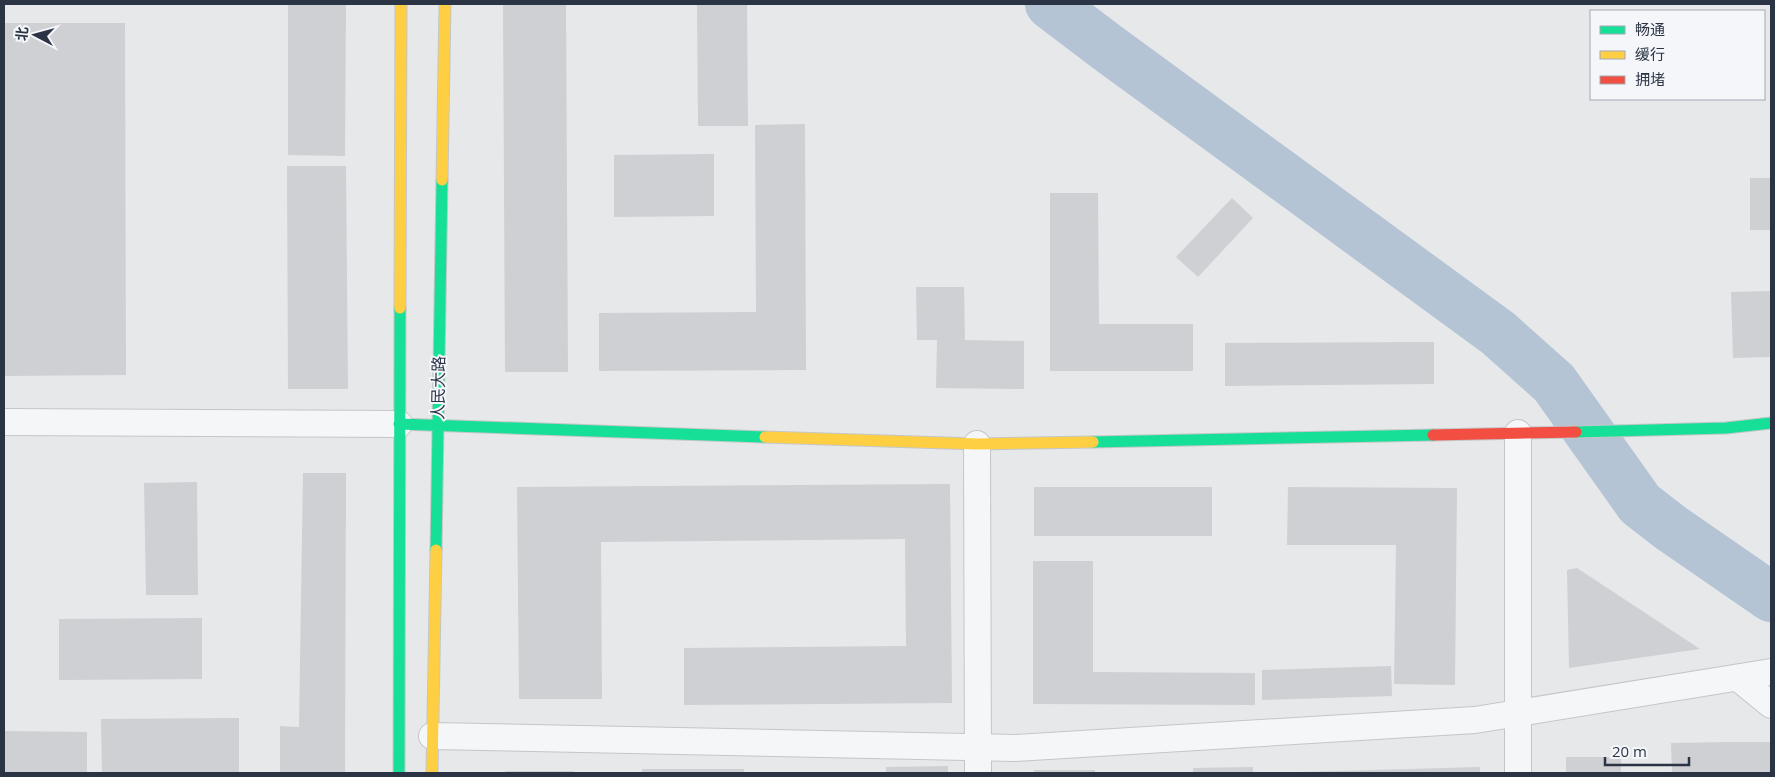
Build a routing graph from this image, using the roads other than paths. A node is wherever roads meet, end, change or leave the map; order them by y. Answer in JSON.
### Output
{"nodes":[{"id":1,"x":402,"y":4,"type":"edge"},
{"id":2,"x":445,"y":4,"type":"edge"},
{"id":3,"x":4,"y":422,"type":"edge"},
{"id":4,"x":1771,"y":423,"type":"edge"},
{"id":5,"x":399,"y":424,"type":"junction"},
{"id":6,"x":438,"y":425,"type":"junction"},
{"id":7,"x":1518,"y":433,"type":"junction"},
{"id":8,"x":977,"y":444,"type":"junction"},
{"id":9,"x":1752,"y":676,"type":"edge"},
{"id":10,"x":1771,"y":705,"type":"edge"},
{"id":11,"x":1518,"y":713,"type":"junction"},
{"id":12,"x":432,"y":736,"type":"junction"},
{"id":13,"x":978,"y":748,"type":"junction"},
{"id":14,"x":399,"y":773,"type":"edge"},
{"id":15,"x":432,"y":773,"type":"edge"},
{"id":16,"x":978,"y":773,"type":"edge"},
{"id":17,"x":1518,"y":773,"type":"edge"}],
"edges":[{"from":1,"to":5,"type":"main road"},
{"from":2,"to":6,"type":"main road","name":"人民大路"},
{"from":3,"to":5,"type":"street"},
{"from":4,"to":7,"type":"main road"},
{"from":5,"to":6,"type":"main road"},
{"from":5,"to":14,"type":"main road"},
{"from":6,"to":8,"type":"main road"},
{"from":6,"to":12,"type":"main road","name":"人民大路"},
{"from":7,"to":8,"type":"main road"},
{"from":7,"to":11,"type":"street"},
{"from":8,"to":13,"type":"street"},
{"from":9,"to":10,"type":"street"},
{"from":9,"to":11,"type":"street"},
{"from":11,"to":13,"type":"street"},
{"from":11,"to":17,"type":"street"},
{"from":12,"to":13,"type":"street"},
{"from":12,"to":15,"type":"main road","name":"人民大路"},
{"from":13,"to":16,"type":"street"}]}
